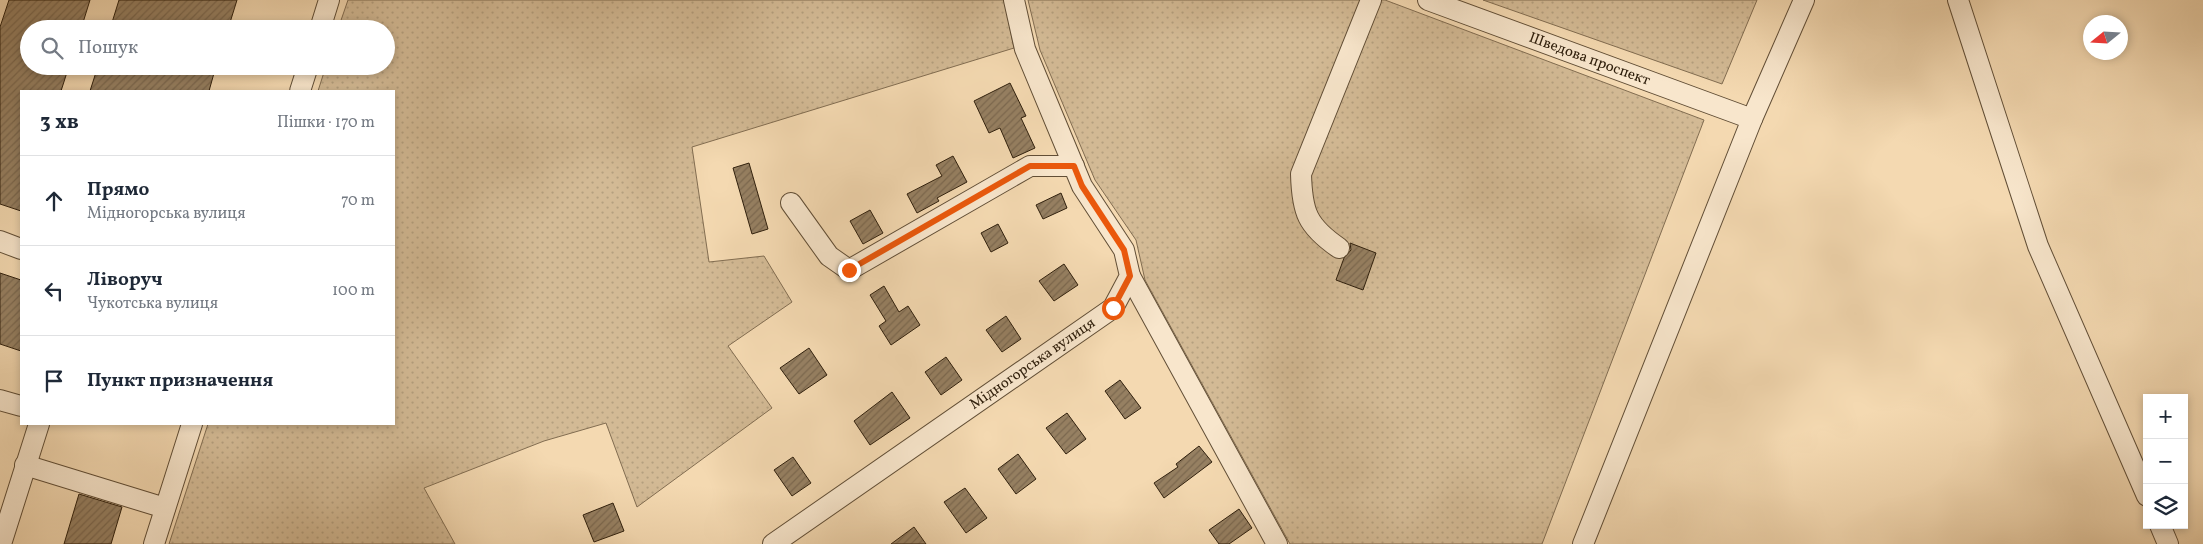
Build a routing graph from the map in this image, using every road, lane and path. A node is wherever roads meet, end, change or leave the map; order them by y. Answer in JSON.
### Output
{"nodes":[{"id":1,"x":329,"y":0,"type":"edge"},
{"id":2,"x":1014,"y":0,"type":"edge"},
{"id":3,"x":1371,"y":0,"type":"edge"},
{"id":4,"x":1428,"y":0,"type":"edge"},
{"id":5,"x":1804,"y":0,"type":"edge"},
{"id":6,"x":1958,"y":0,"type":"edge"},
{"id":7,"x":323,"y":20,"type":"edge"},
{"id":8,"x":305,"y":75,"type":"edge"},
{"id":9,"x":300,"y":90,"type":"edge"},
{"id":10,"x":1752,"y":119,"type":"junction"},
{"id":11,"x":1074,"y":166,"type":"junction"},
{"id":12,"x":791,"y":203,"type":"dead end"},
{"id":13,"x":0,"y":241,"type":"edge"},
{"id":14,"x":1339,"y":248,"type":"dead end"},
{"id":15,"x":20,"y":249,"type":"edge"},
{"id":16,"x":1130,"y":276,"type":"junction"},
{"id":17,"x":0,"y":400,"type":"edge"},
{"id":18,"x":20,"y":406,"type":"edge"},
{"id":19,"x":38,"y":425,"type":"edge"},
{"id":20,"x":192,"y":425,"type":"edge"},
{"id":21,"x":25,"y":465,"type":"junction"},
{"id":22,"x":2143,"y":487,"type":"edge"},
{"id":23,"x":165,"y":508,"type":"junction"},
{"id":24,"x":2162,"y":529,"type":"edge"},
{"id":25,"x":1,"y":544,"type":"edge"},
{"id":26,"x":154,"y":544,"type":"edge"},
{"id":27,"x":773,"y":544,"type":"edge"},
{"id":28,"x":1277,"y":544,"type":"edge"},
{"id":29,"x":1583,"y":544,"type":"edge"},
{"id":30,"x":2168,"y":544,"type":"edge"}],
"edges":[{"from":1,"to":7,"type":"street"},
{"from":2,"to":11,"type":"street"},
{"from":3,"to":14,"type":"street"},
{"from":4,"to":10,"type":"street","name":"Шведова проспект"},
{"from":5,"to":10,"type":"street"},
{"from":6,"to":22,"type":"street"},
{"from":8,"to":9,"type":"street"},
{"from":10,"to":29,"type":"street"},
{"from":11,"to":12,"type":"street"},
{"from":11,"to":16,"type":"street"},
{"from":13,"to":15,"type":"street"},
{"from":16,"to":27,"type":"street","name":"Мідногорська вулиця"},
{"from":16,"to":28,"type":"street"},
{"from":17,"to":18,"type":"street"},
{"from":19,"to":21,"type":"street"},
{"from":20,"to":23,"type":"street"},
{"from":21,"to":23,"type":"street"},
{"from":21,"to":25,"type":"street"},
{"from":23,"to":26,"type":"street"},
{"from":24,"to":30,"type":"street"}]}
